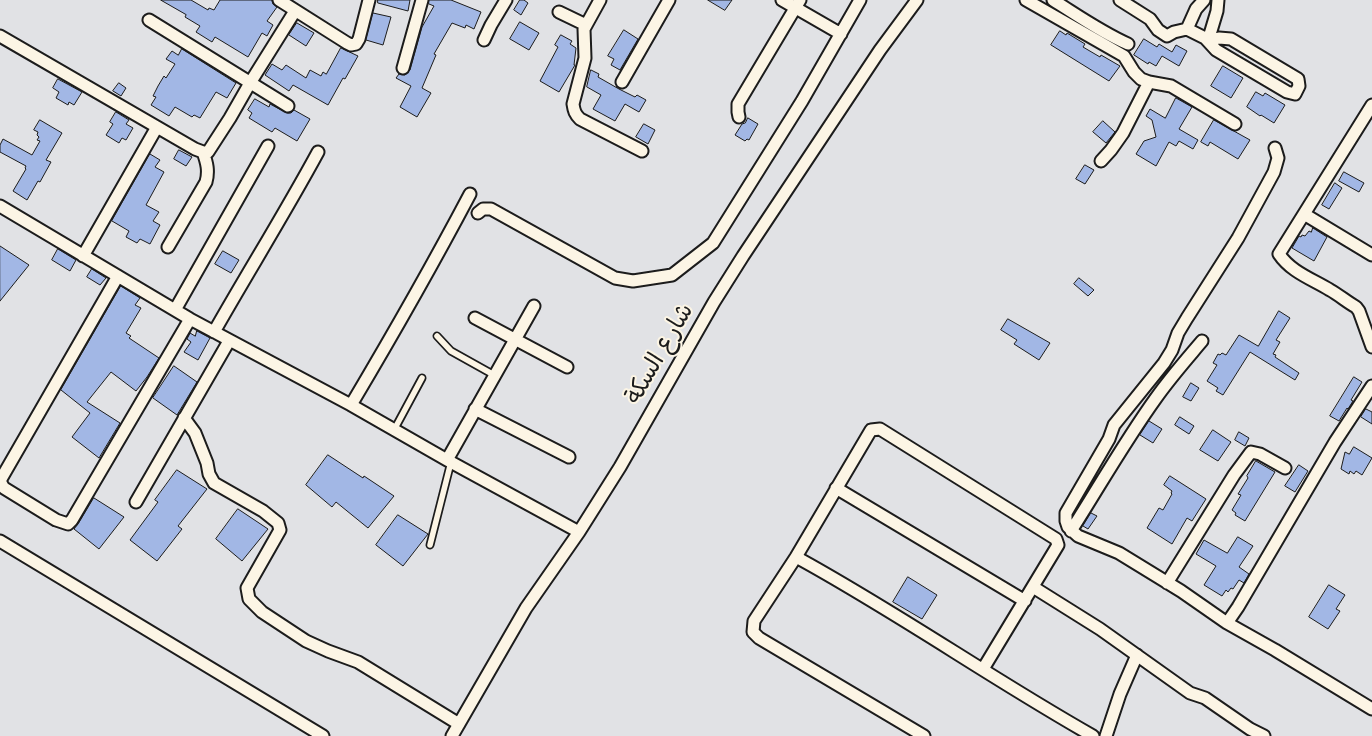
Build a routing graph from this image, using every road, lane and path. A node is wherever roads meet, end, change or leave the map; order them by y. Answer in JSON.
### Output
{"nodes":[{"id":1,"x":279,"y":0,"type":"edge"},
{"id":2,"x":369,"y":0,"type":"edge"},
{"id":3,"x":422,"y":0,"type":"edge"},
{"id":4,"x":506,"y":0,"type":"edge"},
{"id":5,"x":600,"y":0,"type":"edge"},
{"id":6,"x":669,"y":0,"type":"edge"},
{"id":7,"x":782,"y":0,"type":"edge"},
{"id":8,"x":860,"y":0,"type":"edge"},
{"id":9,"x":917,"y":0,"type":"edge"},
{"id":10,"x":1026,"y":0,"type":"edge"},
{"id":11,"x":1052,"y":0,"type":"edge"},
{"id":12,"x":1120,"y":0,"type":"edge"},
{"id":13,"x":1204,"y":0,"type":"edge"},
{"id":14,"x":1218,"y":0,"type":"edge"},
{"id":15,"x":797,"y":4,"type":"edge"},
{"id":16,"x":295,"y":11,"type":"junction"},
{"id":17,"x":559,"y":12,"type":"dead end"},
{"id":18,"x":149,"y":20,"type":"dead end"},
{"id":19,"x":586,"y":26,"type":"junction"},
{"id":20,"x":1187,"y":29,"type":"junction"},
{"id":21,"x":841,"y":34,"type":"junction"},
{"id":22,"x":0,"y":36,"type":"edge"},
{"id":23,"x":484,"y":40,"type":"dead end"},
{"id":24,"x":1208,"y":41,"type":"junction"},
{"id":25,"x":1128,"y":44,"type":"dead end"},
{"id":26,"x":1278,"y":67,"type":"junction"},
{"id":27,"x":403,"y":68,"type":"dead end"},
{"id":28,"x":1265,"y":78,"type":"junction"},
{"id":29,"x":622,"y":82,"type":"dead end"},
{"id":30,"x":1149,"y":82,"type":"junction"},
{"id":31,"x":250,"y":83,"type":"junction"},
{"id":32,"x":1372,"y":105,"type":"edge"},
{"id":33,"x":288,"y":106,"type":"dead end"},
{"id":34,"x":739,"y":116,"type":"dead end"},
{"id":35,"x":1235,"y":124,"type":"dead end"},
{"id":36,"x":157,"y":126,"type":"junction"},
{"id":37,"x":268,"y":146,"type":"dead end"},
{"id":38,"x":1275,"y":148,"type":"dead end"},
{"id":39,"x":642,"y":151,"type":"dead end"},
{"id":40,"x":203,"y":152,"type":"junction"},
{"id":41,"x":318,"y":152,"type":"dead end"},
{"id":42,"x":1101,"y":161,"type":"dead end"},
{"id":43,"x":470,"y":194,"type":"dead end"},
{"id":44,"x":0,"y":206,"type":"edge"},
{"id":45,"x":478,"y":213,"type":"dead end"},
{"id":46,"x":1304,"y":214,"type":"junction"},
{"id":47,"x":168,"y":247,"type":"dead end"},
{"id":48,"x":83,"y":256,"type":"junction"},
{"id":49,"x":1372,"y":256,"type":"edge"},
{"id":50,"x":118,"y":276,"type":"junction"},
{"id":51,"x":534,"y":306,"type":"dead end"},
{"id":52,"x":175,"y":310,"type":"junction"},
{"id":53,"x":475,"y":318,"type":"dead end"},
{"id":54,"x":190,"y":319,"type":"junction"},
{"id":55,"x":214,"y":332,"type":"junction"},
{"id":56,"x":436,"y":336,"type":"dead end"},
{"id":57,"x":514,"y":339,"type":"junction"},
{"id":58,"x":229,"y":340,"type":"junction"},
{"id":59,"x":1202,"y":341,"type":"dead end"},
{"id":60,"x":1372,"y":347,"type":"edge"},
{"id":61,"x":567,"y":367,"type":"dead end"},
{"id":62,"x":1155,"y":374,"type":"junction"},
{"id":63,"x":494,"y":375,"type":"junction"},
{"id":64,"x":422,"y":378,"type":"dead end"},
{"id":65,"x":1168,"y":382,"type":"junction"},
{"id":66,"x":1372,"y":386,"type":"edge"},
{"id":67,"x":1367,"y":404,"type":"edge"},
{"id":68,"x":351,"y":405,"type":"junction"},
{"id":69,"x":475,"y":409,"type":"junction"},
{"id":70,"x":184,"y":418,"type":"junction"},
{"id":71,"x":394,"y":430,"type":"junction"},
{"id":72,"x":1109,"y":439,"type":"junction"},
{"id":73,"x":1123,"y":449,"type":"junction"},
{"id":74,"x":569,"y":457,"type":"dead end"},
{"id":75,"x":449,"y":461,"type":"junction"},
{"id":76,"x":1285,"y":468,"type":"dead end"},
{"id":77,"x":836,"y":488,"type":"junction"},
{"id":78,"x":136,"y":502,"type":"dead end"},
{"id":79,"x":1072,"y":531,"type":"junction"},
{"id":80,"x":579,"y":532,"type":"junction"},
{"id":81,"x":0,"y":541,"type":"edge"},
{"id":82,"x":430,"y":545,"type":"dead end"},
{"id":83,"x":796,"y":556,"type":"junction"},
{"id":84,"x":1167,"y":583,"type":"junction"},
{"id":85,"x":1034,"y":587,"type":"junction"},
{"id":86,"x":1025,"y":600,"type":"junction"},
{"id":87,"x":1227,"y":623,"type":"junction"},
{"id":88,"x":1137,"y":655,"type":"junction"},
{"id":89,"x":983,"y":669,"type":"junction"},
{"id":90,"x":1372,"y":709,"type":"edge"},
{"id":91,"x":460,"y":724,"type":"junction"},
{"id":92,"x":323,"y":736,"type":"edge"},
{"id":93,"x":452,"y":736,"type":"edge"},
{"id":94,"x":924,"y":736,"type":"edge"},
{"id":95,"x":1093,"y":736,"type":"edge"},
{"id":96,"x":1106,"y":736,"type":"edge"},
{"id":97,"x":1264,"y":736,"type":"edge"}],
"edges":[{"from":1,"to":16,"type":"street"},
{"from":2,"to":16,"type":"street"},
{"from":3,"to":27,"type":"street"},
{"from":4,"to":23,"type":"street"},
{"from":5,"to":19,"type":"street"},
{"from":6,"to":29,"type":"street"},
{"from":7,"to":15,"type":"street"},
{"from":8,"to":21,"type":"street"},
{"from":9,"to":80,"type":"street","name":"شارع السكة"},
{"from":10,"to":30,"type":"street"},
{"from":11,"to":25,"type":"street"},
{"from":12,"to":20,"type":"street"},
{"from":13,"to":20,"type":"street"},
{"from":14,"to":24,"type":"street"},
{"from":15,"to":21,"type":"street"},
{"from":15,"to":34,"type":"street"},
{"from":16,"to":31,"type":"street"},
{"from":17,"to":19,"type":"street"},
{"from":18,"to":31,"type":"street"},
{"from":19,"to":39,"type":"street"},
{"from":20,"to":24,"type":"street"},
{"from":21,"to":45,"type":"street"},
{"from":22,"to":36,"type":"street"},
{"from":24,"to":26,"type":"street"},
{"from":24,"to":28,"type":"street"},
{"from":26,"to":28,"type":"street"},
{"from":26,"to":28,"type":"street"},
{"from":30,"to":35,"type":"street"},
{"from":30,"to":42,"type":"street"},
{"from":31,"to":33,"type":"street"},
{"from":31,"to":40,"type":"street"},
{"from":32,"to":46,"type":"street"},
{"from":36,"to":40,"type":"street"},
{"from":36,"to":48,"type":"street"},
{"from":37,"to":52,"type":"street"},
{"from":38,"to":62,"type":"street"},
{"from":40,"to":47,"type":"street"},
{"from":41,"to":55,"type":"street"},
{"from":43,"to":68,"type":"street"},
{"from":44,"to":48,"type":"street"},
{"from":46,"to":49,"type":"street"},
{"from":46,"to":60,"type":"street"},
{"from":48,"to":50,"type":"street"},
{"from":50,"to":52,"type":"street"},
{"from":50,"to":54,"type":"street"},
{"from":51,"to":57,"type":"street"},
{"from":52,"to":54,"type":"street"},
{"from":53,"to":57,"type":"street"},
{"from":54,"to":55,"type":"street"},
{"from":55,"to":58,"type":"street"},
{"from":56,"to":63,"type":"lane"},
{"from":57,"to":61,"type":"street"},
{"from":57,"to":63,"type":"street"},
{"from":58,"to":68,"type":"street"},
{"from":58,"to":70,"type":"street"},
{"from":59,"to":65,"type":"street"},
{"from":62,"to":65,"type":"street"},
{"from":62,"to":72,"type":"street"},
{"from":63,"to":69,"type":"street"},
{"from":64,"to":71,"type":"lane"},
{"from":65,"to":73,"type":"street"},
{"from":66,"to":67,"type":"street"},
{"from":67,"to":87,"type":"street"},
{"from":68,"to":71,"type":"street"},
{"from":69,"to":74,"type":"street"},
{"from":69,"to":75,"type":"street"},
{"from":70,"to":78,"type":"street"},
{"from":70,"to":91,"type":"street"},
{"from":71,"to":75,"type":"street"},
{"from":72,"to":73,"type":"street"},
{"from":72,"to":79,"type":"street"},
{"from":73,"to":79,"type":"street"},
{"from":75,"to":80,"type":"street"},
{"from":75,"to":82,"type":"lane"},
{"from":76,"to":84,"type":"street"},
{"from":77,"to":83,"type":"street"},
{"from":77,"to":85,"type":"street"},
{"from":77,"to":86,"type":"street"},
{"from":79,"to":84,"type":"street"},
{"from":80,"to":91,"type":"street","name":"شارع السكة"},
{"from":81,"to":92,"type":"street"},
{"from":83,"to":89,"type":"street"},
{"from":83,"to":94,"type":"street"},
{"from":84,"to":87,"type":"street"},
{"from":85,"to":86,"type":"street"},
{"from":85,"to":88,"type":"street"},
{"from":86,"to":89,"type":"street"},
{"from":87,"to":90,"type":"street"},
{"from":88,"to":96,"type":"street"},
{"from":88,"to":97,"type":"street"},
{"from":89,"to":95,"type":"street"},
{"from":91,"to":93,"type":"street","name":"شارع السكة"}]}
